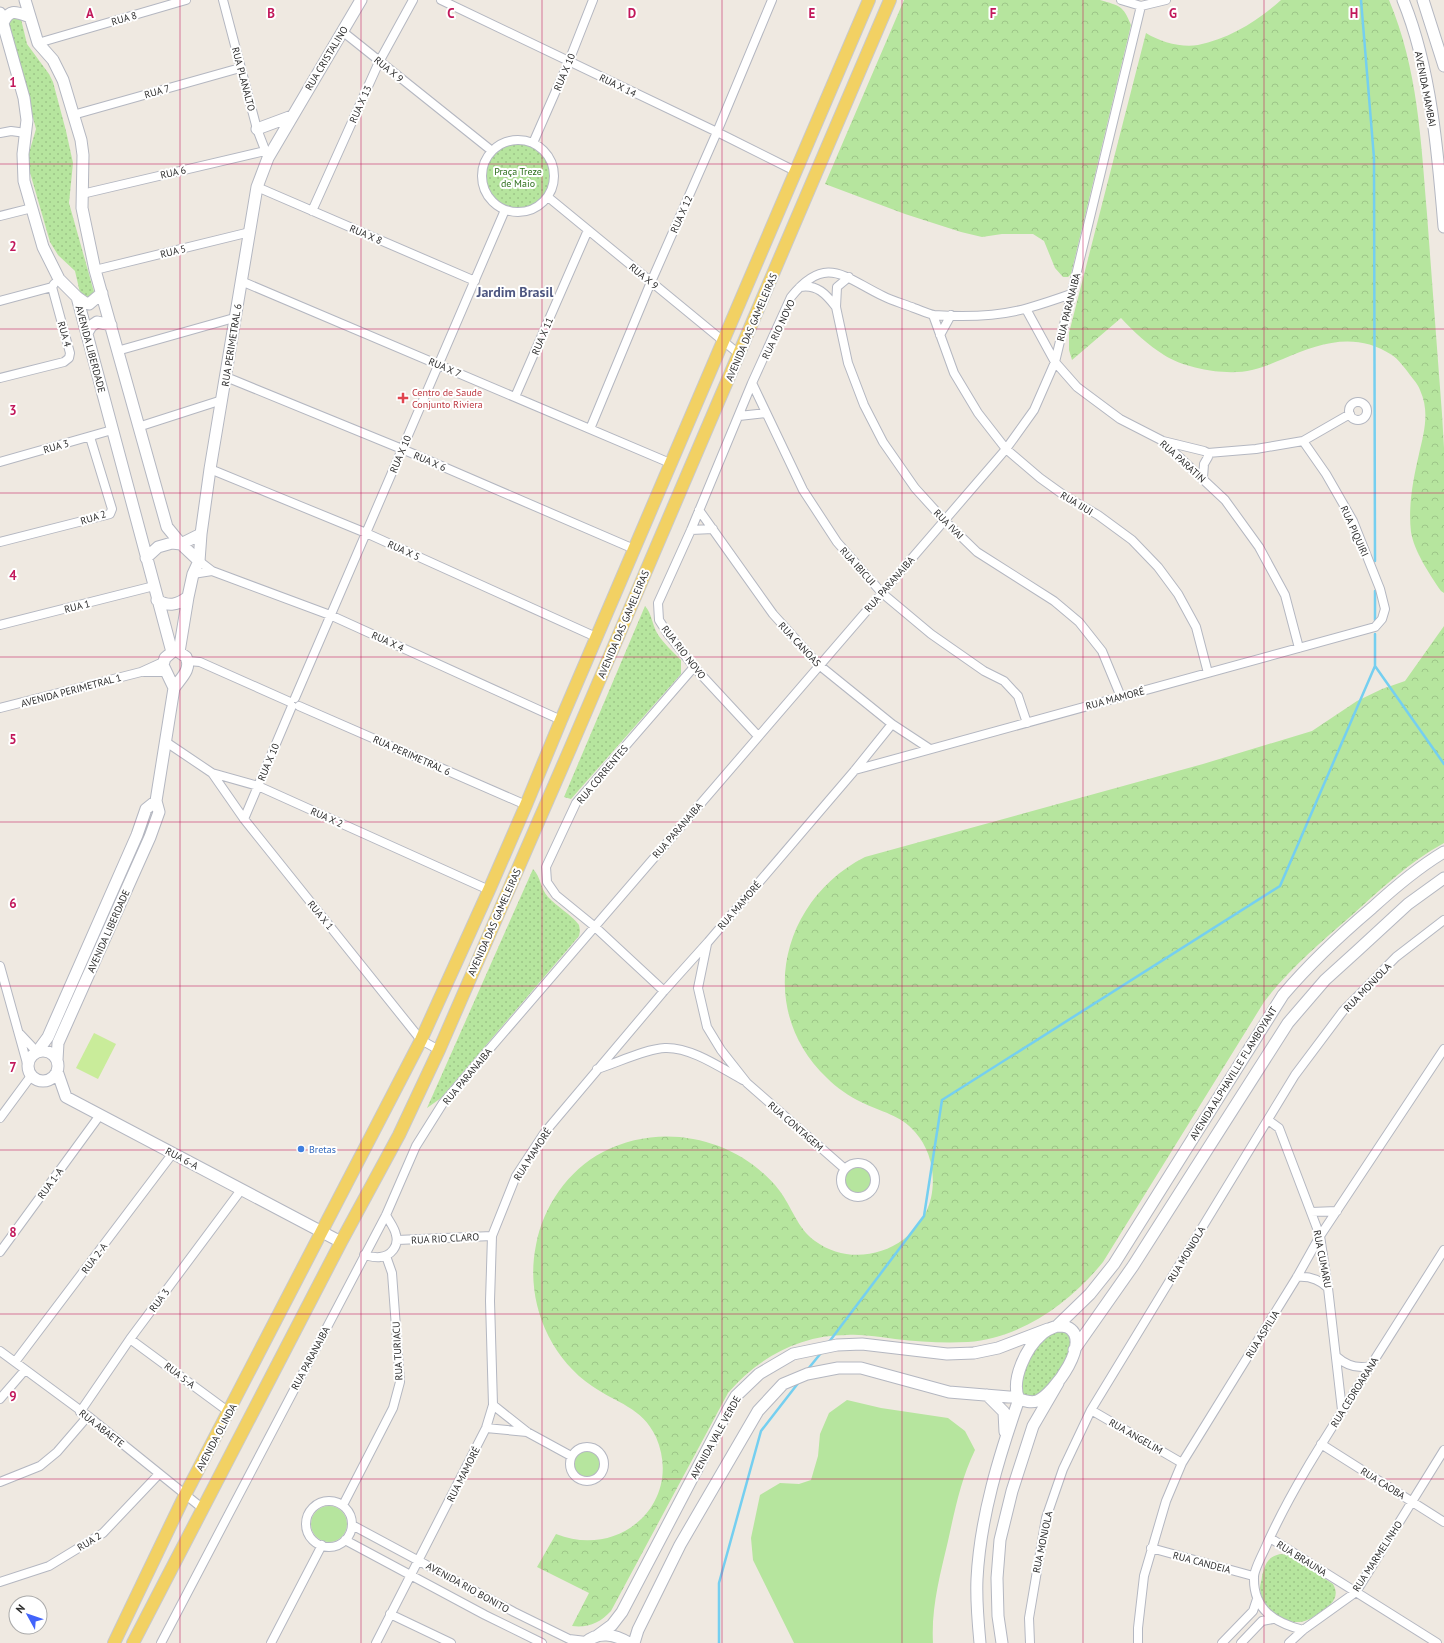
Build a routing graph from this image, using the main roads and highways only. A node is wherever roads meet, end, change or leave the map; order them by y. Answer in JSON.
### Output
{"nodes":[{"id":1,"x":869,"y":0,"type":"edge"},
{"id":2,"x":890,"y":0,"type":"edge"},
{"id":3,"x":561,"y":720,"type":"junction"},
{"id":4,"x":570,"y":749,"type":"junction"},
{"id":5,"x":323,"y":1232,"type":"joint"},
{"id":6,"x":341,"y":1242,"type":"joint"},
{"id":7,"x":114,"y":1643,"type":"edge"},
{"id":8,"x":133,"y":1643,"type":"edge"}],
"edges":[{"from":1,"to":3,"type":"main road","name":"AVENIDA DAS GAMELEIRAS"},
{"from":2,"to":4,"type":"main road","name":"AVENIDA DAS GAMELEIRAS"},
{"from":3,"to":4,"type":"main road"},
{"from":3,"to":5,"type":"main road","name":"AVENIDA DAS GAMELEIRAS"},
{"from":4,"to":6,"type":"main road","name":"AVENIDA DAS GAMELEIRAS"},
{"from":5,"to":7,"type":"main road","name":"AVENIDA OLINDA"},
{"from":6,"to":8,"type":"main road","name":"AVENIDA OLINDA"}]}
